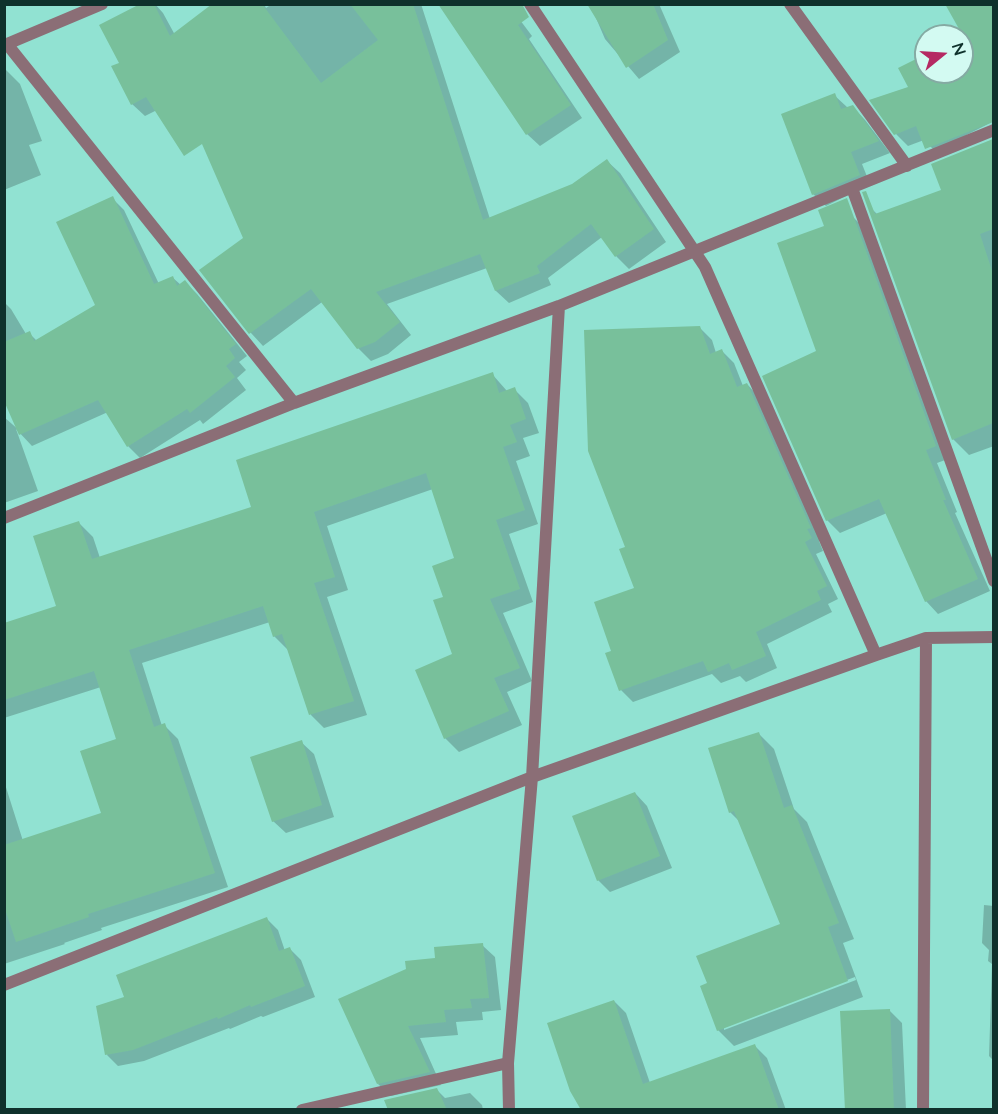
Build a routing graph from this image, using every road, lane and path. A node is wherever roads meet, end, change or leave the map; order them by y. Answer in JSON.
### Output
{"nodes":[{"id":1,"x":102,"y":4,"type":"edge"},
{"id":2,"x":530,"y":4,"type":"edge"},
{"id":3,"x":790,"y":4,"type":"edge"},
{"id":4,"x":993,"y":130,"type":"edge"},
{"id":5,"x":907,"y":165,"type":"junction"},
{"id":6,"x":852,"y":188,"type":"junction"},
{"id":7,"x":694,"y":251,"type":"junction"},
{"id":8,"x":560,"y":306,"type":"junction"},
{"id":9,"x":294,"y":403,"type":"junction"},
{"id":10,"x":4,"y":518,"type":"edge"},
{"id":11,"x":993,"y":580,"type":"edge"},
{"id":12,"x":993,"y":637,"type":"edge"},
{"id":13,"x":926,"y":638,"type":"junction"},
{"id":14,"x":876,"y":655,"type":"junction"},
{"id":15,"x":532,"y":777,"type":"junction"},
{"id":16,"x":4,"y":985,"type":"edge"},
{"id":17,"x":508,"y":1063,"type":"junction"},
{"id":18,"x":302,"y":1110,"type":"edge"},
{"id":19,"x":509,"y":1110,"type":"edge"},
{"id":20,"x":923,"y":1110,"type":"edge"}],
"edges":[{"from":1,"to":9,"type":"street"},
{"from":2,"to":7,"type":"street"},
{"from":3,"to":5,"type":"street"},
{"from":4,"to":5,"type":"street"},
{"from":5,"to":6,"type":"street"},
{"from":6,"to":7,"type":"street"},
{"from":6,"to":11,"type":"street"},
{"from":7,"to":8,"type":"street"},
{"from":7,"to":14,"type":"street"},
{"from":8,"to":9,"type":"street"},
{"from":8,"to":15,"type":"street"},
{"from":9,"to":10,"type":"street"},
{"from":12,"to":13,"type":"street"},
{"from":13,"to":14,"type":"street"},
{"from":13,"to":20,"type":"street"},
{"from":14,"to":15,"type":"street"},
{"from":15,"to":16,"type":"street"},
{"from":15,"to":17,"type":"street"},
{"from":17,"to":18,"type":"street"},
{"from":17,"to":19,"type":"street"}]}
